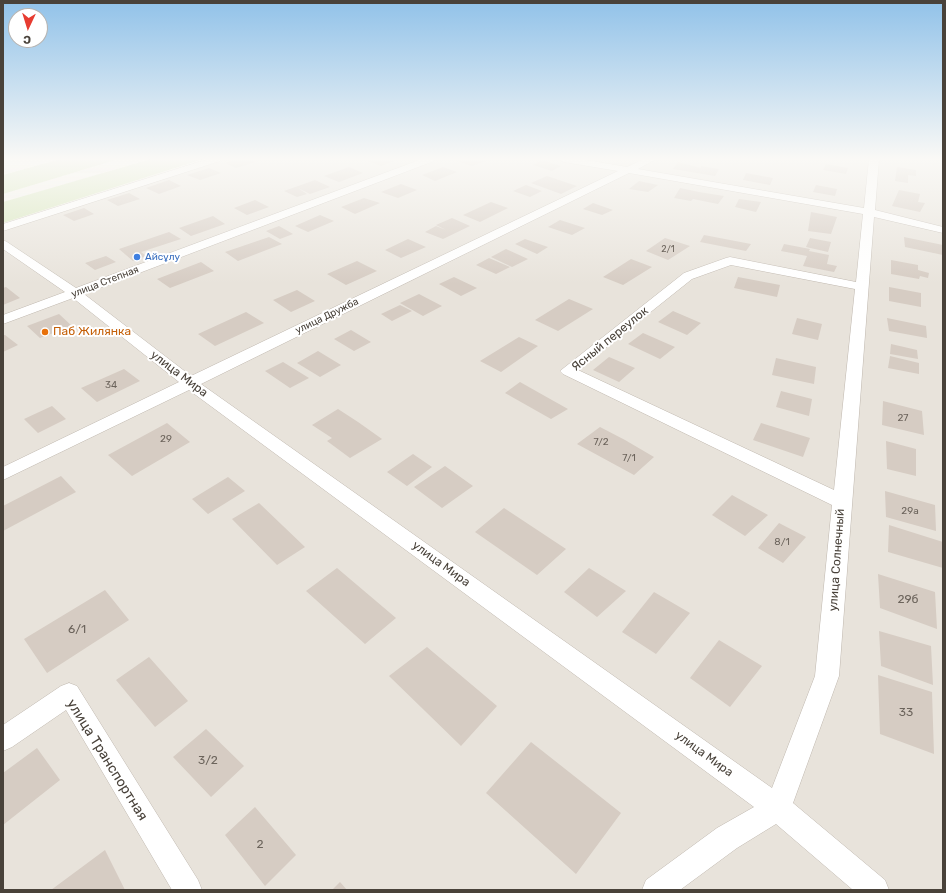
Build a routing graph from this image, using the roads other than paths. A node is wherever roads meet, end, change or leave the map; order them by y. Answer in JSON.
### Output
{"nodes":[{"id":1,"x":88,"y":201,"type":"edge"},
{"id":2,"x":320,"y":201,"type":"edge"},
{"id":3,"x":565,"y":201,"type":"edge"},
{"id":4,"x":804,"y":201,"type":"edge"},
{"id":5,"x":869,"y":201,"type":"edge"},
{"id":6,"x":868,"y":212,"type":"junction"},
{"id":7,"x":3,"y":228,"type":"edge"},
{"id":8,"x":943,"y":230,"type":"edge"},
{"id":9,"x":3,"y":244,"type":"edge"},
{"id":10,"x":863,"y":287,"type":"junction"},
{"id":11,"x":75,"y":293,"type":"junction"},
{"id":12,"x":3,"y":320,"type":"edge"},
{"id":13,"x":190,"y":382,"type":"junction"},
{"id":14,"x":3,"y":474,"type":"edge"},
{"id":15,"x":842,"y":502,"type":"junction"},
{"id":16,"x":3,"y":739,"type":"edge"},
{"id":17,"x":778,"y":808,"type":"junction"},
{"id":18,"x":188,"y":890,"type":"edge"},
{"id":19,"x":656,"y":890,"type":"edge"},
{"id":20,"x":875,"y":890,"type":"edge"}],
"edges":[{"from":1,"to":7,"type":"street"},
{"from":2,"to":11,"type":"street","name":"улица Степная"},
{"from":3,"to":13,"type":"street","name":"улица Дружба"},
{"from":4,"to":6,"type":"street"},
{"from":5,"to":6,"type":"street","name":"улица Солнечный"},
{"from":6,"to":8,"type":"street"},
{"from":6,"to":10,"type":"street","name":"улица Солнечный"},
{"from":9,"to":11,"type":"street","name":"улица Мира"},
{"from":10,"to":15,"type":"street","name":"улица Солнечный"},
{"from":10,"to":15,"type":"street","name":"Ясный переулок"},
{"from":11,"to":12,"type":"street","name":"улица Степная"},
{"from":11,"to":13,"type":"street","name":"улица Мира"},
{"from":13,"to":14,"type":"street","name":"улица Дружба"},
{"from":13,"to":17,"type":"street","name":"улица Мира"},
{"from":15,"to":17,"type":"street","name":"улица Солнечный"},
{"from":16,"to":18,"type":"street","name":"улица Транспортная"},
{"from":17,"to":19,"type":"street"},
{"from":17,"to":20,"type":"street","name":"улица Мира"}]}
